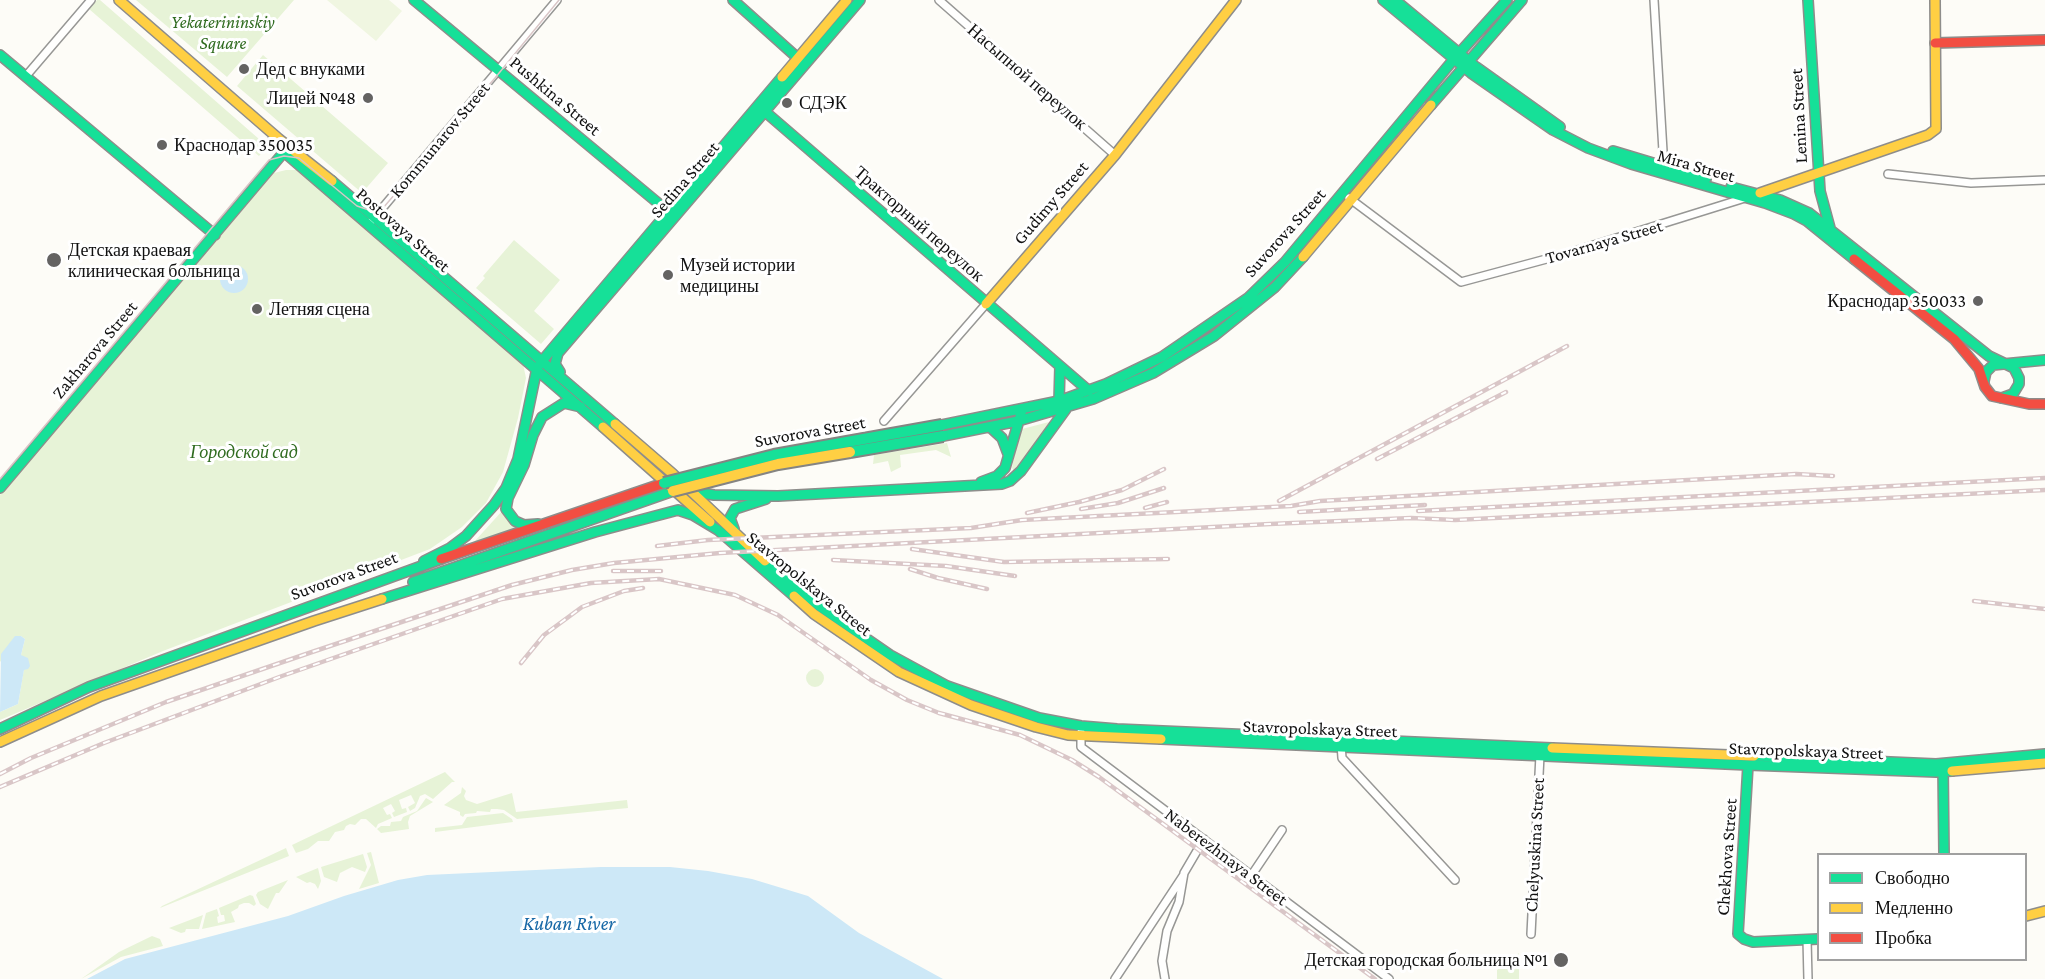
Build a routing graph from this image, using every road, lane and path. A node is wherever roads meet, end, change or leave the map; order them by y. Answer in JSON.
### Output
{"nodes":[{"id":1,"x":92,"y":0,"type":"edge"},
{"id":2,"x":112,"y":0,"type":"edge"},
{"id":3,"x":119,"y":0,"type":"edge"},
{"id":4,"x":414,"y":0,"type":"edge"},
{"id":5,"x":557,"y":0,"type":"edge"},
{"id":6,"x":733,"y":0,"type":"edge"},
{"id":7,"x":847,"y":0,"type":"edge"},
{"id":8,"x":860,"y":0,"type":"edge"},
{"id":9,"x":939,"y":0,"type":"edge"},
{"id":10,"x":1236,"y":0,"type":"edge"},
{"id":11,"x":1383,"y":0,"type":"edge"},
{"id":12,"x":1395,"y":0,"type":"edge"},
{"id":13,"x":1507,"y":0,"type":"edge"},
{"id":14,"x":1522,"y":0,"type":"edge"},
{"id":15,"x":1654,"y":0,"type":"edge"},
{"id":16,"x":1808,"y":0,"type":"edge"},
{"id":17,"x":1935,"y":0,"type":"edge"},
{"id":18,"x":2045,"y":40,"type":"edge"},
{"id":19,"x":1935,"y":44,"type":"junction"},
{"id":20,"x":0,"y":55,"type":"edge"},
{"id":21,"x":1456,"y":56,"type":"junction"},
{"id":22,"x":801,"y":62,"type":"junction"},
{"id":23,"x":1465,"y":64,"type":"junction"},
{"id":24,"x":499,"y":70,"type":"junction"},
{"id":25,"x":26,"y":76,"type":"junction"},
{"id":26,"x":761,"y":109,"type":"junction"},
{"id":27,"x":284,"y":152,"type":"junction"},
{"id":28,"x":1114,"y":155,"type":"junction"},
{"id":29,"x":1664,"y":170,"type":"junction"},
{"id":30,"x":1819,"y":173,"type":"junction"},
{"id":31,"x":1888,"y":174,"type":"dead end"},
{"id":32,"x":2045,"y":180,"type":"edge"},
{"id":33,"x":1759,"y":194,"type":"junction"},
{"id":34,"x":1347,"y":197,"type":"junction"},
{"id":35,"x":1746,"y":197,"type":"junction"},
{"id":36,"x":671,"y":214,"type":"junction"},
{"id":37,"x":372,"y":220,"type":"junction"},
{"id":38,"x":1830,"y":228,"type":"junction"},
{"id":39,"x":215,"y":235,"type":"junction"},
{"id":40,"x":986,"y":304,"type":"junction"},
{"id":41,"x":2045,"y":360,"type":"edge"},
{"id":42,"x":2003,"y":363,"type":"junction"},
{"id":43,"x":540,"y":364,"type":"junction"},
{"id":44,"x":1060,"y":366,"type":"junction"},
{"id":45,"x":1984,"y":381,"type":"junction"},
{"id":46,"x":568,"y":384,"type":"junction"},
{"id":47,"x":1091,"y":395,"type":"junction"},
{"id":48,"x":2002,"y":398,"type":"junction"},
{"id":49,"x":2045,"y":404,"type":"edge"},
{"id":50,"x":1062,"y":405,"type":"junction"},
{"id":51,"x":582,"y":407,"type":"junction"},
{"id":52,"x":1020,"y":416,"type":"junction"},
{"id":53,"x":884,"y":421,"type":"dead end"},
{"id":54,"x":990,"y":427,"type":"junction"},
{"id":55,"x":943,"y":431,"type":"junction"},
{"id":56,"x":1009,"y":456,"type":"junction"},
{"id":57,"x":659,"y":462,"type":"joint"},
{"id":58,"x":1003,"y":471,"type":"junction"},
{"id":59,"x":1015,"y":476,"type":"junction"},
{"id":60,"x":672,"y":486,"type":"joint"},
{"id":61,"x":964,"y":486,"type":"junction"},
{"id":62,"x":0,"y":488,"type":"edge"},
{"id":63,"x":693,"y":492,"type":"junction"},
{"id":64,"x":778,"y":496,"type":"junction"},
{"id":65,"x":546,"y":523,"type":"junction"},
{"id":66,"x":560,"y":523,"type":"junction"},
{"id":67,"x":718,"y":530,"type":"junction"},
{"id":68,"x":741,"y":538,"type":"junction"},
{"id":69,"x":394,"y":576,"type":"junction"},
{"id":70,"x":314,"y":621,"type":"junction"},
{"id":71,"x":0,"y":729,"type":"edge"},
{"id":72,"x":1081,"y":731,"type":"junction"},
{"id":73,"x":0,"y":742,"type":"edge"},
{"id":74,"x":1341,"y":742,"type":"junction"},
{"id":75,"x":2045,"y":754,"type":"edge"},
{"id":76,"x":1540,"y":756,"type":"junction"},
{"id":77,"x":2045,"y":763,"type":"edge"},
{"id":78,"x":1748,"y":765,"type":"junction"},
{"id":79,"x":1943,"y":768,"type":"junction"},
{"id":80,"x":1282,"y":830,"type":"dead end"},
{"id":81,"x":1204,"y":839,"type":"junction"},
{"id":82,"x":1944,"y":853,"type":"edge"},
{"id":83,"x":1184,"y":873,"type":"junction"},
{"id":84,"x":1251,"y":876,"type":"junction"},
{"id":85,"x":1455,"y":880,"type":"dead end"},
{"id":86,"x":2045,"y":911,"type":"edge"},
{"id":87,"x":2027,"y":916,"type":"edge"},
{"id":88,"x":1531,"y":934,"type":"dead end"},
{"id":89,"x":1813,"y":939,"type":"edge"},
{"id":90,"x":1379,"y":976,"type":"edge"},
{"id":91,"x":1115,"y":979,"type":"edge"},
{"id":92,"x":1165,"y":979,"type":"edge"},
{"id":93,"x":1389,"y":979,"type":"edge"},
{"id":94,"x":1808,"y":979,"type":"edge"}],
"edges":[{"from":1,"to":25,"type":"street"},
{"from":2,"to":27,"type":"main road","name":"Postovaya Street"},
{"from":3,"to":37,"type":"main road","name":"Postovaya Street"},
{"from":4,"to":24,"type":"main road","name":"Pushkina Street"},
{"from":5,"to":24,"type":"street","name":"Kommunarov Street"},
{"from":6,"to":22,"type":"main road"},
{"from":7,"to":22,"type":"main road","name":"Sedina Street"},
{"from":8,"to":22,"type":"main road","name":"Sedina Street"},
{"from":9,"to":28,"type":"street","name":"Насыпной переулок"},
{"from":10,"to":28,"type":"main road","name":"Gudimy Street"},
{"from":11,"to":21,"type":"main road","name":"Mira Street"},
{"from":12,"to":21,"type":"main road","name":"Mira Street"},
{"from":13,"to":21,"type":"main road","name":"Suvorova Street"},
{"from":14,"to":23,"type":"main road","name":"Suvorova Street"},
{"from":15,"to":29,"type":"street"},
{"from":16,"to":30,"type":"main road","name":"Lenina Street"},
{"from":17,"to":19,"type":"main road"},
{"from":18,"to":19,"type":"main road"},
{"from":19,"to":30,"type":"main road"},
{"from":20,"to":25,"type":"main road"},
{"from":21,"to":23,"type":"main road","name":"Mira Street"},
{"from":21,"to":34,"type":"main road","name":"Suvorova Street"},
{"from":22,"to":26,"type":"main road","name":"Sedina Street"},
{"from":23,"to":29,"type":"main road","name":"Mira Street"},
{"from":23,"to":34,"type":"main road","name":"Suvorova Street"},
{"from":24,"to":36,"type":"main road","name":"Pushkina Street"},
{"from":24,"to":37,"type":"street","name":"Kommunarov Street"},
{"from":25,"to":39,"type":"main road"},
{"from":26,"to":36,"type":"main road","name":"Sedina Street"},
{"from":26,"to":40,"type":"main road","name":"Тракторный переулок"},
{"from":27,"to":37,"type":"main road","name":"Postovaya Street"},
{"from":27,"to":39,"type":"main road","name":"Zakharova Street"},
{"from":28,"to":40,"type":"main road","name":"Gudimy Street"},
{"from":29,"to":33,"type":"main road","name":"Mira Street"},
{"from":29,"to":35,"type":"main road","name":"Mira Street"},
{"from":30,"to":33,"type":"main road"},
{"from":30,"to":38,"type":"main road","name":"Lenina Street"},
{"from":31,"to":32,"type":"street"},
{"from":33,"to":35,"type":"main road"},
{"from":33,"to":38,"type":"main road","name":"Mira Street"},
{"from":34,"to":35,"type":"street","name":"Tovarnaya Street"},
{"from":34,"to":47,"type":"main road","name":"Suvorova Street"},
{"from":35,"to":45,"type":"main road","name":"Mira Street"},
{"from":36,"to":43,"type":"main road","name":"Sedina Street"},
{"from":36,"to":46,"type":"main road","name":"Sedina Street"},
{"from":37,"to":43,"type":"main road","name":"Postovaya Street"},
{"from":38,"to":42,"type":"main road","name":"Mira Street"},
{"from":39,"to":62,"type":"main road","name":"Zakharova Street"},
{"from":40,"to":44,"type":"main road","name":"Тракторный переулок"},
{"from":40,"to":53,"type":"street","name":"Gudimy Street"},
{"from":41,"to":42,"type":"main road"},
{"from":42,"to":45,"type":"main road"},
{"from":42,"to":48,"type":"main road"},
{"from":43,"to":46,"type":"main road","name":"Postovaya Street"},
{"from":43,"to":51,"type":"main road","name":"Postovaya Street"},
{"from":43,"to":69,"type":"main road"},
{"from":44,"to":47,"type":"main road","name":"Тракторный переулок"},
{"from":44,"to":50,"type":"main road"},
{"from":45,"to":48,"type":"main road"},
{"from":46,"to":57,"type":"main road","name":"Postovaya Street"},
{"from":47,"to":50,"type":"main road","name":"Suvorova Street"},
{"from":48,"to":49,"type":"main road"},
{"from":50,"to":52,"type":"main road","name":"Suvorova Street"},
{"from":50,"to":59,"type":"main road"},
{"from":51,"to":60,"type":"main road","name":"Postovaya Street"},
{"from":51,"to":65,"type":"main road"},
{"from":52,"to":54,"type":"main road","name":"Suvorova Street"},
{"from":52,"to":55,"type":"main road","name":"Suvorova Street"},
{"from":52,"to":56,"type":"main road"},
{"from":54,"to":55,"type":"main road","name":"Suvorova Street"},
{"from":54,"to":56,"type":"main road"},
{"from":55,"to":66,"type":"main road","name":"Suvorova Street","bridge":true},
{"from":56,"to":58,"type":"main road"},
{"from":57,"to":63,"type":"main road","name":"Stavropolskaya Street"},
{"from":58,"to":59,"type":"main road"},
{"from":58,"to":61,"type":"main road"},
{"from":59,"to":61,"type":"main road"},
{"from":60,"to":67,"type":"main road","name":"Stavropolskaya Street"},
{"from":61,"to":64,"type":"main road"},
{"from":63,"to":64,"type":"main road"},
{"from":63,"to":68,"type":"main road","name":"Stavropolskaya Street"},
{"from":64,"to":68,"type":"main road","name":"Stavropolskaya Street"},
{"from":65,"to":66,"type":"main road","name":"Suvorova Street"},
{"from":65,"to":69,"type":"main road","name":"Suvorova Street"},
{"from":66,"to":70,"type":"main road","name":"Suvorova Street"},
{"from":67,"to":70,"type":"main road","name":"Suvorova Street"},
{"from":67,"to":72,"type":"main road","name":"Stavropolskaya Street"},
{"from":68,"to":72,"type":"main road","name":"Stavropolskaya Street"},
{"from":69,"to":71,"type":"main road","name":"Suvorova Street"},
{"from":70,"to":73,"type":"main road","name":"Suvorova Street"},
{"from":72,"to":74,"type":"main road","name":"Stavropolskaya Street"},
{"from":72,"to":81,"type":"street","name":"Naberezhnaya Street"},
{"from":74,"to":76,"type":"main road","name":"Stavropolskaya Street"},
{"from":74,"to":79,"type":"main road","name":"Stavropolskaya Street"},
{"from":74,"to":85,"type":"street"},
{"from":75,"to":79,"type":"main road","name":"Stavropolskaya Street"},
{"from":76,"to":78,"type":"main road","name":"Stavropolskaya Street"},
{"from":76,"to":88,"type":"street","name":"Chelyuskina Street"},
{"from":77,"to":79,"type":"main road","name":"Stavropolskaya Street"},
{"from":78,"to":79,"type":"main road","name":"Stavropolskaya Street"},
{"from":78,"to":89,"type":"main road","name":"Chekhova Street"},
{"from":79,"to":82,"type":"main road"},
{"from":80,"to":84,"type":"street"},
{"from":81,"to":83,"type":"street"},
{"from":81,"to":84,"type":"street","name":"Naberezhnaya Street"},
{"from":83,"to":91,"type":"street"},
{"from":83,"to":92,"type":"street"},
{"from":84,"to":90,"type":"street","name":"Naberezhnaya Street"},
{"from":86,"to":87,"type":"main road"},
{"from":89,"to":94,"type":"street"},
{"from":90,"to":93,"type":"street","name":"Naberezhnaya Street"}]}
